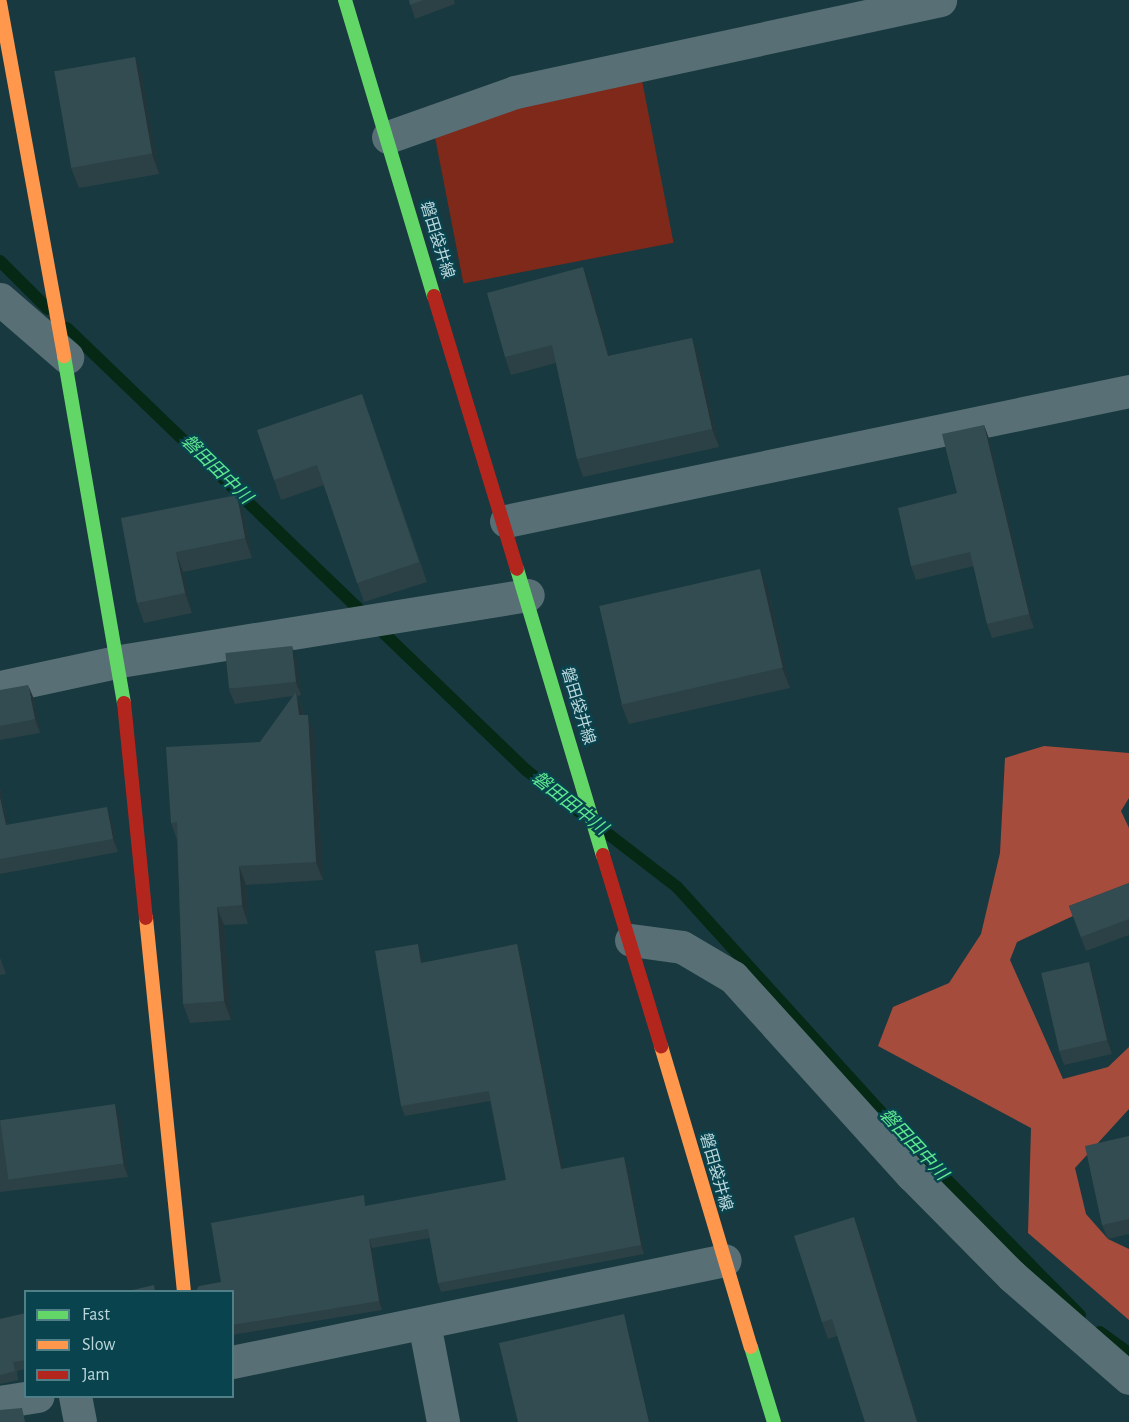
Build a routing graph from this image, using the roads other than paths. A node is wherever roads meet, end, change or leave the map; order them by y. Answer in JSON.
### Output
{"nodes":[{"id":1,"x":345,"y":0,"type":"edge"},
{"id":2,"x":940,"y":0,"type":"edge"},
{"id":3,"x":0,"y":3,"type":"edge"},
{"id":4,"x":388,"y":137,"type":"junction"},
{"id":5,"x":0,"y":299,"type":"edge"},
{"id":6,"x":67,"y":357,"type":"junction"},
{"id":7,"x":1129,"y":391,"type":"edge"},
{"id":8,"x":506,"y":521,"type":"junction"},
{"id":9,"x":528,"y":595,"type":"junction"},
{"id":10,"x":120,"y":661,"type":"junction"},
{"id":11,"x":0,"y":687,"type":"edge"},
{"id":12,"x":631,"y":940,"type":"junction"},
{"id":13,"x":725,"y":1260,"type":"junction"},
{"id":14,"x":184,"y":1290,"type":"edge"},
{"id":15,"x":424,"y":1323,"type":"junction"},
{"id":16,"x":234,"y":1362,"type":"edge"},
{"id":17,"x":1129,"y":1378,"type":"edge"},
{"id":18,"x":25,"y":1398,"type":"edge"},
{"id":19,"x":75,"y":1398,"type":"edge"},
{"id":20,"x":0,"y":1402,"type":"edge"},
{"id":21,"x":80,"y":1422,"type":"edge"},
{"id":22,"x":443,"y":1422,"type":"edge"},
{"id":23,"x":774,"y":1422,"type":"edge"}],
"edges":[{"from":1,"to":4,"type":"main road","name":"磐田袋井線"},
{"from":2,"to":4,"type":"street"},
{"from":3,"to":6,"type":"main road"},
{"from":4,"to":8,"type":"main road","name":"磐田袋井線"},
{"from":5,"to":6,"type":"street"},
{"from":6,"to":10,"type":"main road"},
{"from":7,"to":8,"type":"street"},
{"from":8,"to":9,"type":"main road","name":"磐田袋井線"},
{"from":9,"to":10,"type":"street"},
{"from":9,"to":12,"type":"main road","name":"磐田袋井線"},
{"from":10,"to":11,"type":"street"},
{"from":10,"to":14,"type":"main road"},
{"from":12,"to":13,"type":"main road","name":"磐田袋井線"},
{"from":12,"to":17,"type":"street"},
{"from":13,"to":15,"type":"street"},
{"from":13,"to":23,"type":"main road","name":"磐田袋井線"},
{"from":15,"to":16,"type":"street"},
{"from":15,"to":22,"type":"street"},
{"from":18,"to":20,"type":"street"},
{"from":19,"to":21,"type":"street"}]}
